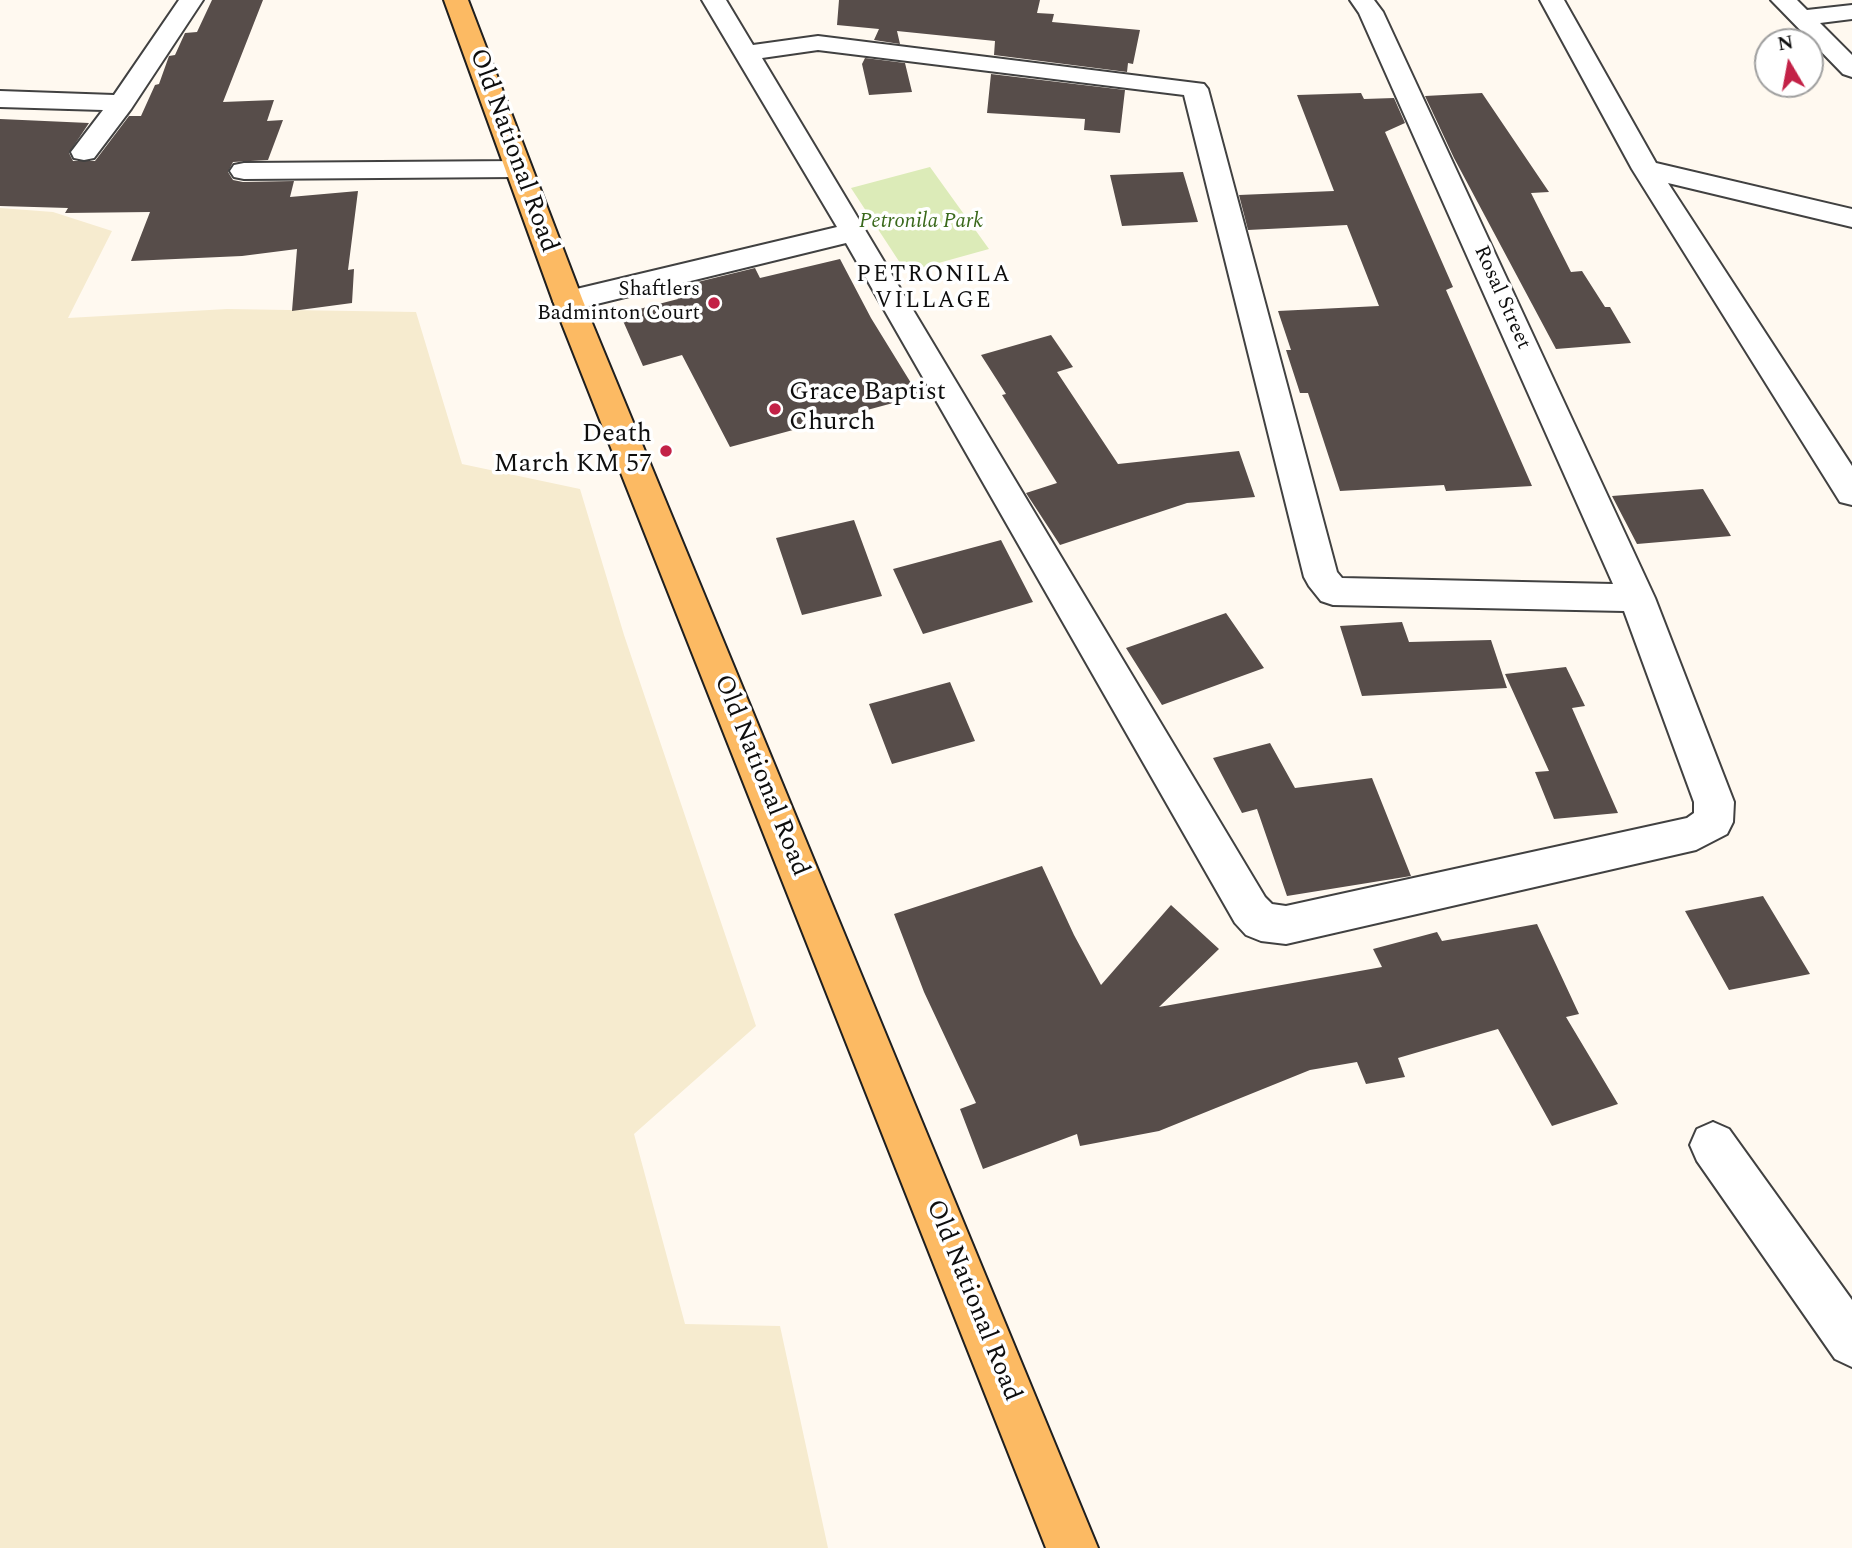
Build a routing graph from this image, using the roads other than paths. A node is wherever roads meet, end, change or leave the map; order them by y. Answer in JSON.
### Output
{"nodes":[{"id":1,"x":191,"y":0,"type":"edge"},
{"id":2,"x":456,"y":0,"type":"edge"},
{"id":3,"x":714,"y":0,"type":"edge"},
{"id":4,"x":1362,"y":0,"type":"edge"},
{"id":5,"x":1552,"y":0,"type":"edge"},
{"id":6,"x":1783,"y":0,"type":"edge"},
{"id":7,"x":1852,"y":12,"type":"edge"},
{"id":8,"x":1801,"y":18,"type":"junction"},
{"id":9,"x":747,"y":53,"type":"junction"},
{"id":10,"x":1852,"y":69,"type":"edge"},
{"id":11,"x":0,"y":99,"type":"edge"},
{"id":12,"x":122,"y":103,"type":"junction"},
{"id":13,"x":85,"y":152,"type":"dead end"},
{"id":14,"x":517,"y":169,"type":"junction"},
{"id":15,"x":1646,"y":169,"type":"junction"},
{"id":16,"x":244,"y":170,"type":"dead end"},
{"id":17,"x":1852,"y":218,"type":"edge"},
{"id":18,"x":854,"y":232,"type":"junction"},
{"id":19,"x":568,"y":301,"type":"junction"},
{"id":20,"x":1852,"y":493,"type":"edge"},
{"id":21,"x":1637,"y":598,"type":"junction"},
{"id":22,"x":1713,"y":1146,"type":"dead end"},
{"id":23,"x":1852,"y":1342,"type":"edge"},
{"id":24,"x":1072,"y":1548,"type":"edge"}],
"edges":[{"from":1,"to":12,"type":"street"},
{"from":2,"to":14,"type":"main road","name":"Old National Road"},
{"from":3,"to":9,"type":"street"},
{"from":4,"to":21,"type":"street","name":"Rosal Street"},
{"from":5,"to":15,"type":"street"},
{"from":6,"to":8,"type":"street"},
{"from":7,"to":8,"type":"street"},
{"from":8,"to":10,"type":"street"},
{"from":9,"to":18,"type":"street"},
{"from":9,"to":21,"type":"street"},
{"from":11,"to":12,"type":"street"},
{"from":12,"to":13,"type":"street"},
{"from":14,"to":16,"type":"street"},
{"from":14,"to":19,"type":"main road","name":"Old National Road"},
{"from":15,"to":17,"type":"street"},
{"from":15,"to":20,"type":"street"},
{"from":18,"to":19,"type":"street"},
{"from":18,"to":21,"type":"street","name":"Rosal Street"},
{"from":19,"to":24,"type":"main road","name":"Old National Road"},
{"from":22,"to":23,"type":"street"}]}
